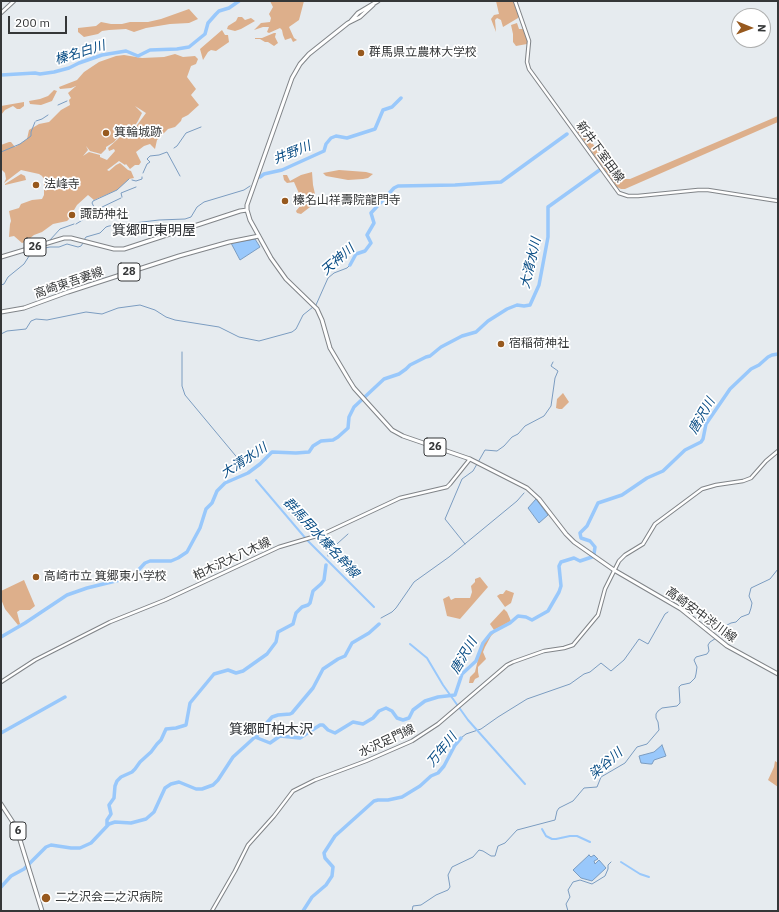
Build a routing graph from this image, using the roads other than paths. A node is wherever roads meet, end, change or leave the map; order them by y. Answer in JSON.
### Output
{"nodes":[{"id":1,"x":14,"y":1,"type":"edge"},
{"id":2,"x":378,"y":1,"type":"edge"},
{"id":3,"x":515,"y":1,"type":"edge"},
{"id":4,"x":1,"y":13,"type":"edge"},
{"id":5,"x":778,"y":201,"type":"edge"},
{"id":6,"x":247,"y":210,"type":"junction"},
{"id":7,"x":259,"y":236,"type":"junction"},
{"id":8,"x":1,"y":257,"type":"edge"},
{"id":9,"x":1,"y":312,"type":"edge"},
{"id":10,"x":778,"y":451,"type":"edge"},
{"id":11,"x":470,"y":459,"type":"junction"},
{"id":12,"x":614,"y":570,"type":"junction"},
{"id":13,"x":778,"y":674,"type":"edge"},
{"id":14,"x":1,"y":682,"type":"edge"},
{"id":15,"x":1,"y":804,"type":"edge"},
{"id":16,"x":42,"y":911,"type":"edge"},
{"id":17,"x":212,"y":911,"type":"edge"}],
"edges":[{"from":1,"to":4,"type":"main road"},
{"from":2,"to":6,"type":"main road"},
{"from":3,"to":5,"type":"main road","name":"新井下室田線"},
{"from":6,"to":7,"type":"main road","name":"高崎安中渋川線","number":"26"},
{"from":6,"to":8,"type":"main road","number":"26"},
{"from":7,"to":9,"type":"main road","name":"高崎東吾妻線","number":"28"},
{"from":7,"to":11,"type":"main road","name":"高崎安中渋川線","number":"26"},
{"from":10,"to":12,"type":"main road"},
{"from":11,"to":12,"type":"main road","name":"高崎安中渋川線","number":"26"},
{"from":11,"to":14,"type":"main road","name":"柏木沢大八木線"},
{"from":12,"to":13,"type":"main road","name":"高崎安中渋川線","number":"26"},
{"from":12,"to":17,"type":"main road","name":"水沢足門線"},
{"from":15,"to":16,"type":"main road","number":"6"}]}
